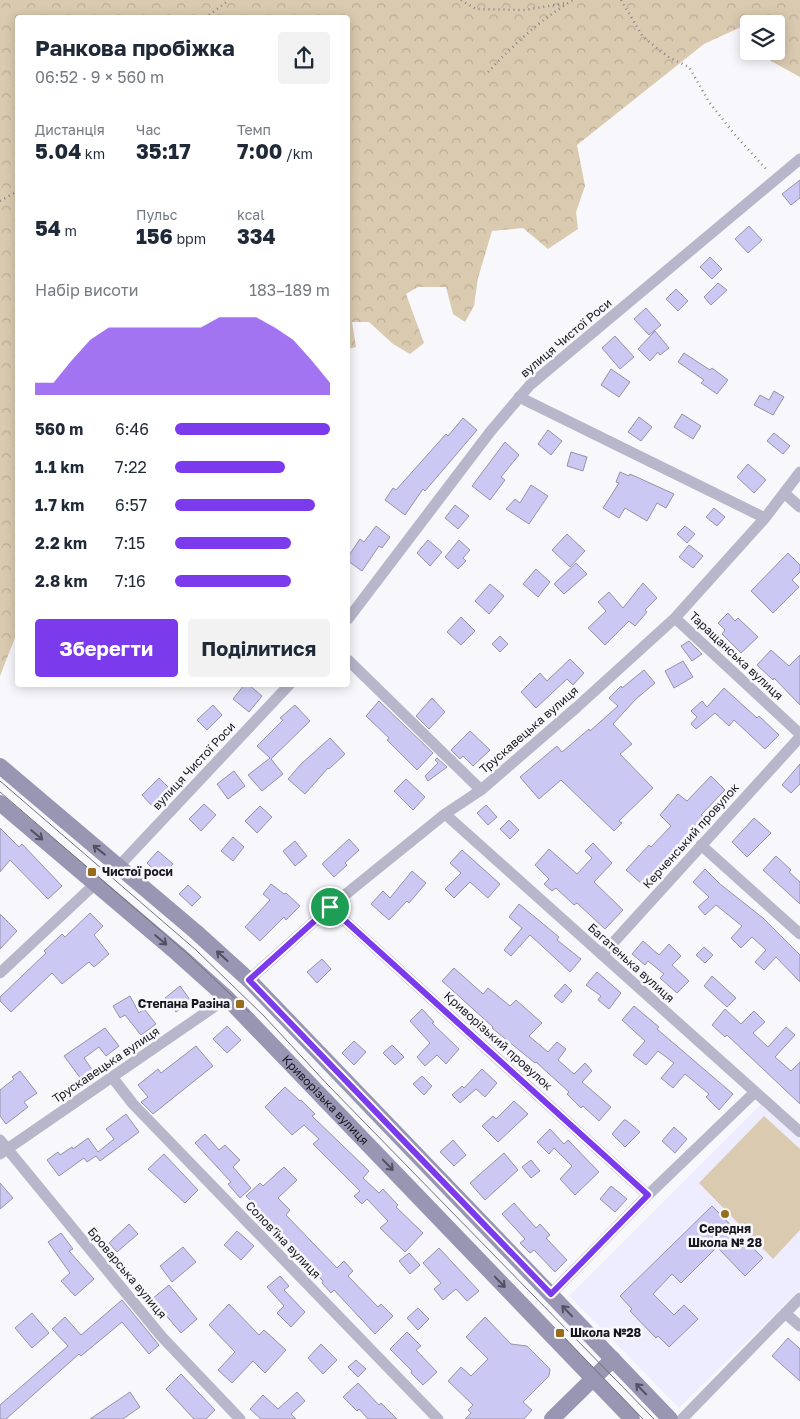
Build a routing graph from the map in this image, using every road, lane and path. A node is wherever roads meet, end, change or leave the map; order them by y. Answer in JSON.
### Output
{"nodes":[{"id":1,"x":229,"y":0,"type":"edge"},
{"id":2,"x":461,"y":0,"type":"edge"},
{"id":3,"x":573,"y":0,"type":"edge"},
{"id":4,"x":621,"y":0,"type":"edge"},
{"id":5,"x":568,"y":3,"type":"junction"},
{"id":6,"x":209,"y":15,"type":"edge"},
{"id":7,"x":488,"y":72,"type":"dead end"},
{"id":8,"x":800,"y":158,"type":"edge"},
{"id":9,"x":775,"y":180,"type":"junction"},
{"id":10,"x":15,"y":193,"type":"edge"},
{"id":11,"x":0,"y":201,"type":"edge"},
{"id":12,"x":519,"y":397,"type":"junction"},
{"id":13,"x":800,"y":472,"type":"edge"},
{"id":14,"x":784,"y":493,"type":"junction"},
{"id":15,"x":800,"y":507,"type":"edge"},
{"id":16,"x":765,"y":518,"type":"junction"},
{"id":17,"x":350,"y":616,"type":"edge"},
{"id":18,"x":675,"y":618,"type":"junction"},
{"id":19,"x":350,"y":662,"type":"edge"},
{"id":20,"x":287,"y":687,"type":"edge"},
{"id":21,"x":800,"y":736,"type":"edge"},
{"id":22,"x":0,"y":766,"type":"edge"},
{"id":23,"x":480,"y":790,"type":"junction"},
{"id":24,"x":0,"y":803,"type":"edge"},
{"id":25,"x":445,"y":814,"type":"junction"},
{"id":26,"x":701,"y":845,"type":"junction"},
{"id":27,"x":119,"y":866,"type":"junction"},
{"id":28,"x":95,"y":884,"type":"junction"},
{"id":29,"x":330,"y":907,"type":"junction"},
{"id":30,"x":800,"y":934,"type":"edge"},
{"id":31,"x":602,"y":955,"type":"junction"},
{"id":32,"x":0,"y":973,"type":"edge"},
{"id":33,"x":249,"y":980,"type":"junction"},
{"id":34,"x":227,"y":998,"type":"junction"},
{"id":35,"x":112,"y":1077,"type":"junction"},
{"id":36,"x":755,"y":1092,"type":"junction"},
{"id":37,"x":800,"y":1132,"type":"edge"},
{"id":38,"x":2,"y":1148,"type":"edge"},
{"id":39,"x":648,"y":1195,"type":"junction"},
{"id":40,"x":551,"y":1294,"type":"junction"},
{"id":41,"x":800,"y":1298,"type":"edge"},
{"id":42,"x":785,"y":1313,"type":"junction"},
{"id":43,"x":800,"y":1326,"type":"edge"},
{"id":44,"x":613,"y":1359,"type":"junction"},
{"id":45,"x":593,"y":1379,"type":"junction"},
{"id":46,"x":240,"y":1419,"type":"edge"},
{"id":47,"x":438,"y":1419,"type":"edge"},
{"id":48,"x":552,"y":1419,"type":"edge"},
{"id":49,"x":632,"y":1419,"type":"edge"},
{"id":50,"x":670,"y":1419,"type":"edge"},
{"id":51,"x":682,"y":1419,"type":"edge"}],
"edges":[{"from":1,"to":6,"type":"path"},
{"from":2,"to":5,"type":"path"},
{"from":3,"to":5,"type":"path"},
{"from":4,"to":9,"type":"path"},
{"from":5,"to":7,"type":"path"},
{"from":8,"to":9,"type":"street","name":"вулиця Чистої Роси"},
{"from":9,"to":12,"type":"street","name":"вулиця Чистої Роси"},
{"from":10,"to":11,"type":"path"},
{"from":12,"to":16,"type":"street"},
{"from":12,"to":17,"type":"street","name":"вулиця Чистої Роси"},
{"from":13,"to":14,"type":"street","name":"Трускавецька вулиця"},
{"from":14,"to":15,"type":"street"},
{"from":14,"to":16,"type":"street","name":"Трускавецька вулиця"},
{"from":16,"to":18,"type":"street","name":"Трускавецька вулиця"},
{"from":18,"to":21,"type":"street","name":"Таращанська вулиця"},
{"from":18,"to":23,"type":"street","name":"Трускавецька вулиця"},
{"from":19,"to":23,"type":"street"},
{"from":20,"to":27,"type":"street","name":"вулиця Чистої Роси"},
{"from":21,"to":26,"type":"street","name":"Керченський провулок"},
{"from":27,"to":22,"type":"main road","one_way":true},
{"from":23,"to":25,"type":"street","name":"Трускавецька вулиця"},
{"from":24,"to":28,"type":"main road","name":"Криворізька вулиця","one_way":true},
{"from":25,"to":29,"type":"street","name":"Трускавецька вулиця"},
{"from":25,"to":31,"type":"street","name":"Багатенька вулиця"},
{"from":26,"to":30,"type":"street"},
{"from":26,"to":31,"type":"street","name":"Керченський провулок"},
{"from":33,"to":27,"type":"main road","one_way":true},
{"from":28,"to":32,"type":"street"},
{"from":28,"to":34,"type":"main road","name":"Криворізька вулиця","one_way":true},
{"from":29,"to":33,"type":"street","name":"Трускавецька вулиця"},
{"from":29,"to":39,"type":"street","name":"Криворізький провулок"},
{"from":31,"to":36,"type":"street","name":"Багатенька вулиця"},
{"from":33,"to":40,"type":"main road"},
{"from":34,"to":35,"type":"street","name":"Трускавецька вулиця"},
{"from":34,"to":45,"type":"main road","name":"Криворізька вулиця","one_way":true},
{"from":35,"to":38,"type":"street","name":"Трускавецька вулиця"},
{"from":35,"to":47,"type":"street","name":"Соловʼїна вулиця"},
{"from":36,"to":37,"type":"street","name":"Багатенька вулиця"},
{"from":36,"to":39,"type":"street"},
{"from":38,"to":46,"type":"street","name":"Броварська вулиця"},
{"from":39,"to":40,"type":"street"},
{"from":44,"to":40,"type":"main road","one_way":true},
{"from":41,"to":42,"type":"street"},
{"from":42,"to":43,"type":"street"},
{"from":42,"to":51,"type":"street"},
{"from":44,"to":45,"type":"main road"},
{"from":50,"to":44,"type":"main road","one_way":true},
{"from":45,"to":48,"type":"main road"},
{"from":45,"to":49,"type":"main road","name":"Криворізька вулиця"}]}
